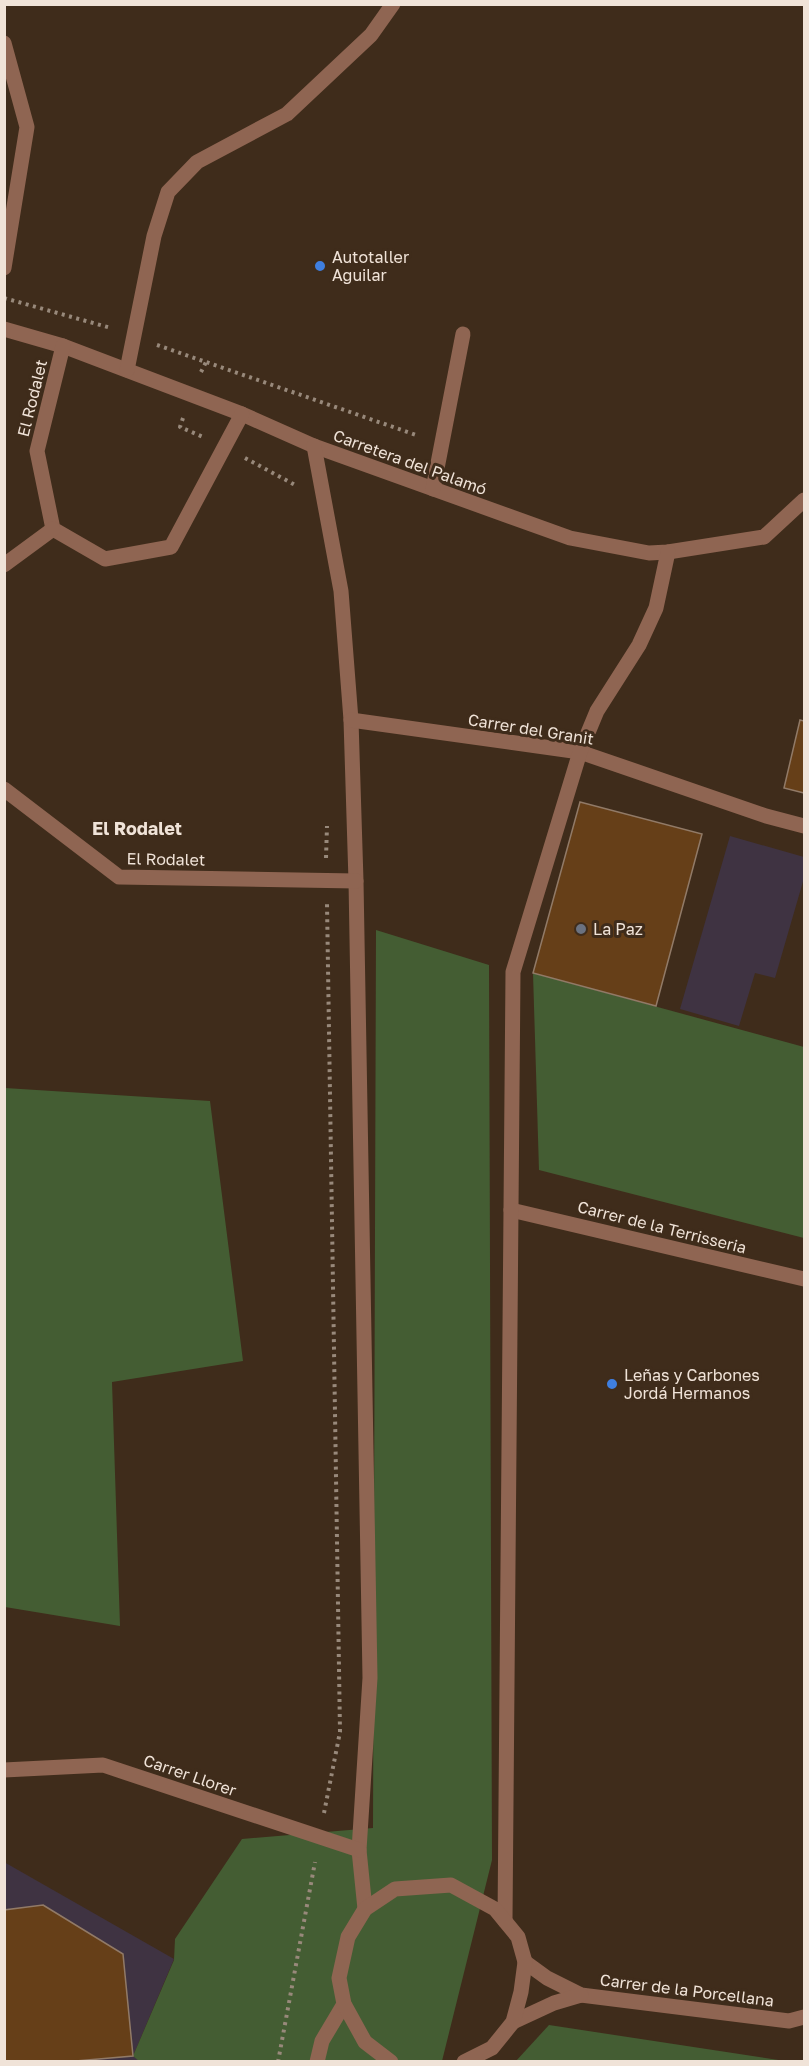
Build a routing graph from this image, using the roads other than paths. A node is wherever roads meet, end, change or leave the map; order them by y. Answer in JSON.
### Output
{"nodes":[{"id":1,"x":393,"y":4,"type":"edge"},
{"id":2,"x":4,"y":43,"type":"edge"},
{"id":3,"x":4,"y":268,"type":"edge"},
{"id":4,"x":4,"y":329,"type":"edge"},
{"id":5,"x":463,"y":334,"type":"dead end"},
{"id":6,"x":63,"y":346,"type":"junction"},
{"id":7,"x":127,"y":370,"type":"junction"},
{"id":8,"x":242,"y":414,"type":"junction"},
{"id":9,"x":314,"y":446,"type":"junction"},
{"id":10,"x":433,"y":489,"type":"junction"},
{"id":11,"x":804,"y":500,"type":"edge"},
{"id":12,"x":53,"y":529,"type":"junction"},
{"id":13,"x":668,"y":552,"type":"junction"},
{"id":14,"x":4,"y":565,"type":"edge"},
{"id":15,"x":351,"y":720,"type":"junction"},
{"id":16,"x":580,"y":752,"type":"junction"},
{"id":17,"x":4,"y":789,"type":"edge"},
{"id":18,"x":804,"y":826,"type":"edge"},
{"id":19,"x":356,"y":881,"type":"junction"},
{"id":20,"x":511,"y":1210,"type":"junction"},
{"id":21,"x":804,"y":1280,"type":"edge"},
{"id":22,"x":4,"y":1770,"type":"edge"},
{"id":23,"x":359,"y":1850,"type":"junction"},
{"id":24,"x":365,"y":1909,"type":"junction"},
{"id":25,"x":505,"y":1921,"type":"junction"},
{"id":26,"x":525,"y":1962,"type":"junction"},
{"id":27,"x":581,"y":1995,"type":"junction"},
{"id":28,"x":344,"y":2004,"type":"junction"},
{"id":29,"x":804,"y":2017,"type":"edge"},
{"id":30,"x":789,"y":2021,"type":"junction"},
{"id":31,"x":513,"y":2022,"type":"junction"},
{"id":32,"x":804,"y":2030,"type":"edge"},
{"id":33,"x":317,"y":2061,"type":"edge"},
{"id":34,"x":391,"y":2061,"type":"edge"},
{"id":35,"x":464,"y":2061,"type":"edge"}],
"edges":[{"from":1,"to":7,"type":"street"},
{"from":2,"to":3,"type":"street"},
{"from":4,"to":6,"type":"street","name":"Carretera del Palamó"},
{"from":5,"to":10,"type":"street"},
{"from":6,"to":7,"type":"street","name":"Carretera del Palamó"},
{"from":6,"to":12,"type":"street","name":"El Rodalet"},
{"from":7,"to":8,"type":"street","name":"Carretera del Palamó"},
{"from":8,"to":9,"type":"street","name":"Carretera del Palamó"},
{"from":8,"to":12,"type":"street"},
{"from":9,"to":10,"type":"street","name":"Carretera del Palamó"},
{"from":9,"to":15,"type":"street"},
{"from":10,"to":13,"type":"street","name":"Carretera del Palamó"},
{"from":11,"to":13,"type":"street","name":"Carretera del Palamó"},
{"from":12,"to":14,"type":"street"},
{"from":13,"to":16,"type":"street"},
{"from":15,"to":16,"type":"street","name":"Carrer del Granit"},
{"from":15,"to":19,"type":"street"},
{"from":16,"to":18,"type":"street","name":"Carrer del Granit"},
{"from":16,"to":20,"type":"street"},
{"from":17,"to":19,"type":"street","name":"El Rodalet"},
{"from":19,"to":23,"type":"street"},
{"from":20,"to":21,"type":"street","name":"Carrer de la Terrisseria"},
{"from":20,"to":25,"type":"street"},
{"from":22,"to":23,"type":"street","name":"Carrer Llorer"},
{"from":23,"to":24,"type":"street"},
{"from":24,"to":25,"type":"street"},
{"from":24,"to":28,"type":"street"},
{"from":25,"to":26,"type":"street"},
{"from":26,"to":27,"type":"street","name":"Carrer de la Porcellana"},
{"from":26,"to":31,"type":"street"},
{"from":27,"to":30,"type":"street","name":"Carrer de la Porcellana"},
{"from":27,"to":31,"type":"street","name":"Carrer de la Porcellana"},
{"from":28,"to":33,"type":"street"},
{"from":28,"to":34,"type":"street"},
{"from":29,"to":30,"type":"street","name":"Carrer de la Porcellana"},
{"from":30,"to":32,"type":"street","name":"Carrer de la Porcellana"},
{"from":31,"to":35,"type":"street"}]}
